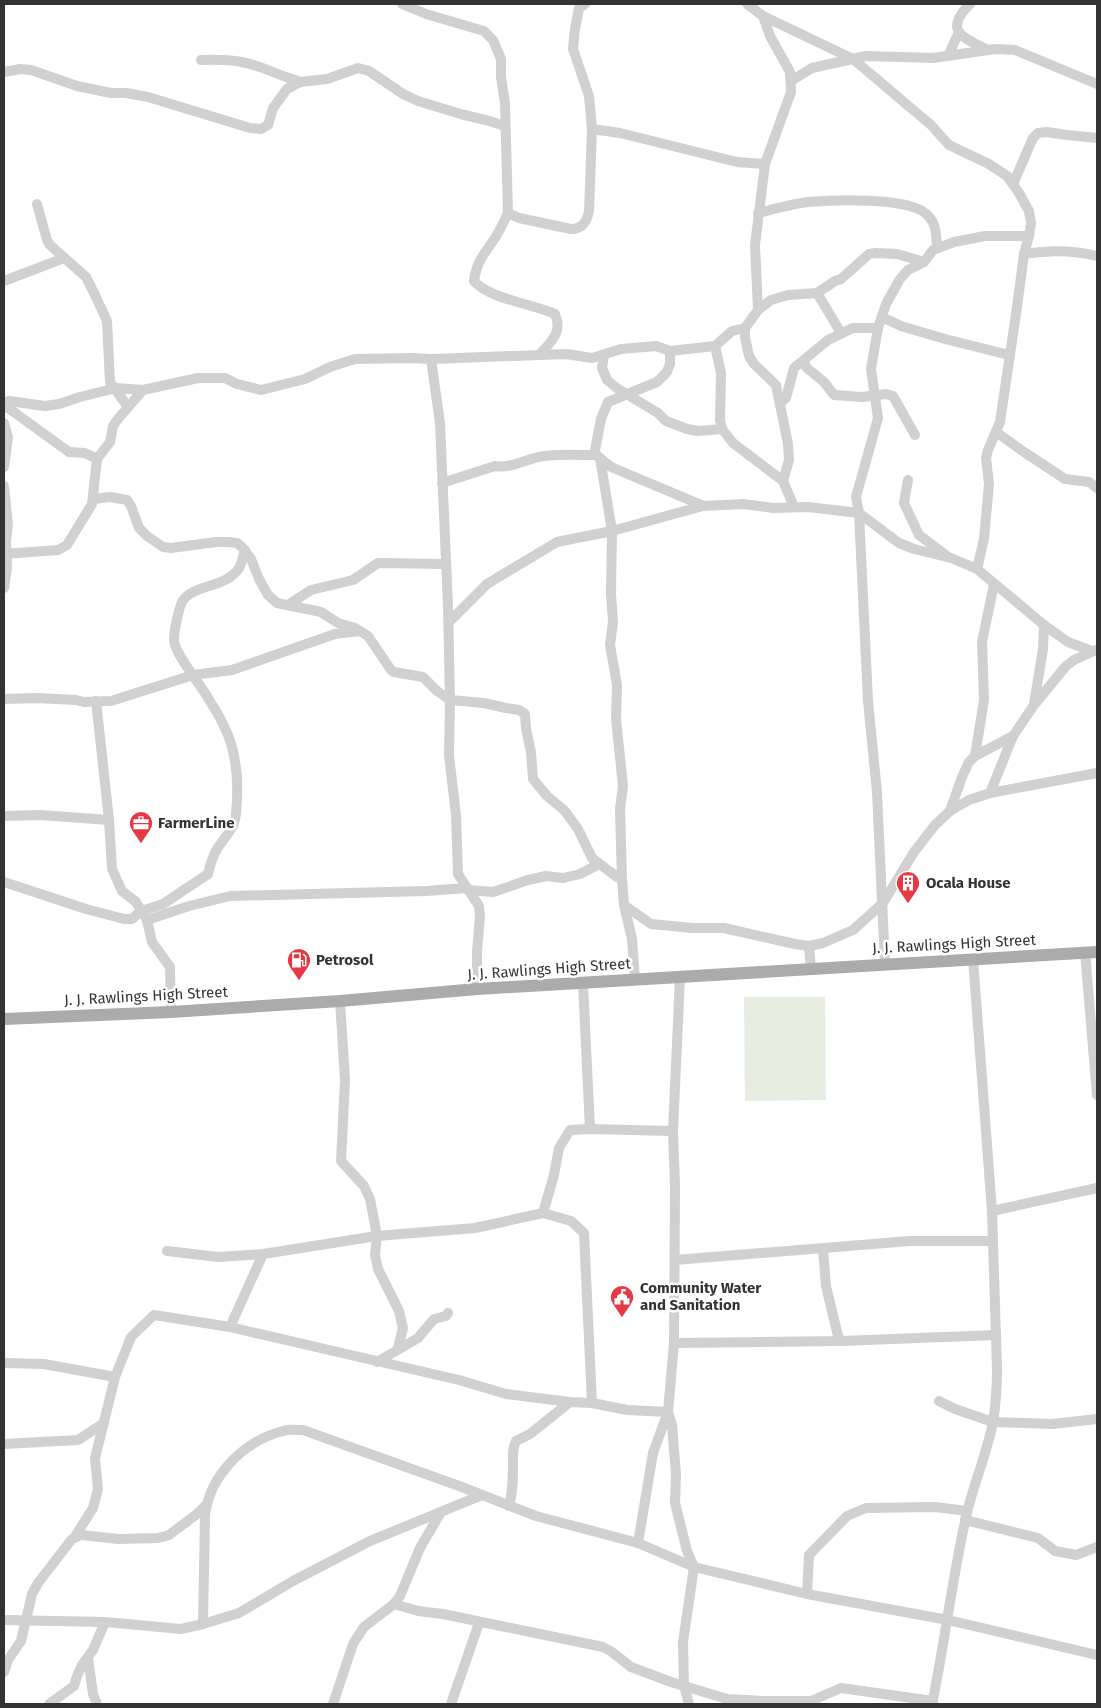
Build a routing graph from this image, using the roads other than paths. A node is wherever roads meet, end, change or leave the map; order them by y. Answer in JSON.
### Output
{"nodes":[{"id":1,"x":402,"y":4,"type":"edge"},
{"id":2,"x":585,"y":4,"type":"edge"},
{"id":3,"x":747,"y":4,"type":"edge"},
{"id":4,"x":970,"y":4,"type":"edge"},
{"id":5,"x":763,"y":16,"type":"junction"},
{"id":6,"x":959,"y":32,"type":"junction"},
{"id":7,"x":988,"y":50,"type":"junction"},
{"id":8,"x":948,"y":56,"type":"junction"},
{"id":9,"x":853,"y":59,"type":"junction"},
{"id":10,"x":201,"y":60,"type":"dead end"},
{"id":11,"x":4,"y":72,"type":"edge"},
{"id":12,"x":791,"y":80,"type":"junction"},
{"id":13,"x":300,"y":82,"type":"junction"},
{"id":14,"x":1097,"y":84,"type":"edge"},
{"id":15,"x":505,"y":126,"type":"junction"},
{"id":16,"x":592,"y":129,"type":"junction"},
{"id":17,"x":1097,"y":138,"type":"edge"},
{"id":18,"x":765,"y":164,"type":"junction"},
{"id":19,"x":1012,"y":184,"type":"junction"},
{"id":20,"x":37,"y":204,"type":"dead end"},
{"id":21,"x":508,"y":213,"type":"junction"},
{"id":22,"x":758,"y":213,"type":"junction"},
{"id":23,"x":1029,"y":236,"type":"junction"},
{"id":24,"x":937,"y":248,"type":"junction"},
{"id":25,"x":1024,"y":254,"type":"junction"},
{"id":26,"x":1097,"y":256,"type":"edge"},
{"id":27,"x":64,"y":258,"type":"junction"},
{"id":28,"x":924,"y":262,"type":"junction"},
{"id":29,"x":4,"y":281,"type":"edge"},
{"id":30,"x":758,"y":287,"type":"junction"},
{"id":31,"x":817,"y":293,"type":"junction"},
{"id":32,"x":771,"y":300,"type":"junction"},
{"id":33,"x":758,"y":310,"type":"junction"},
{"id":34,"x":882,"y":317,"type":"junction"},
{"id":35,"x":746,"y":328,"type":"junction"},
{"id":36,"x":878,"y":328,"type":"junction"},
{"id":37,"x":841,"y":333,"type":"junction"},
{"id":38,"x":556,"y":335,"type":"junction"},
{"id":39,"x":715,"y":346,"type":"junction"},
{"id":40,"x":670,"y":350,"type":"junction"},
{"id":41,"x":540,"y":354,"type":"junction"},
{"id":42,"x":574,"y":355,"type":"junction"},
{"id":43,"x":604,"y":355,"type":"junction"},
{"id":44,"x":1009,"y":355,"type":"junction"},
{"id":45,"x":431,"y":359,"type":"junction"},
{"id":46,"x":803,"y":361,"type":"junction"},
{"id":47,"x":116,"y":388,"type":"junction"},
{"id":48,"x":143,"y":390,"type":"junction"},
{"id":49,"x":626,"y":394,"type":"junction"},
{"id":50,"x":874,"y":396,"type":"junction"},
{"id":51,"x":780,"y":403,"type":"junction"},
{"id":52,"x":4,"y":404,"type":"edge"},
{"id":53,"x":128,"y":406,"type":"junction"},
{"id":54,"x":4,"y":423,"type":"edge"},
{"id":55,"x":722,"y":429,"type":"junction"},
{"id":56,"x":996,"y":432,"type":"junction"},
{"id":57,"x":915,"y":435,"type":"dead end"},
{"id":58,"x":598,"y":456,"type":"junction"},
{"id":59,"x":97,"y":459,"type":"junction"},
{"id":60,"x":4,"y":466,"type":"edge"},
{"id":61,"x":908,"y":480,"type":"dead end"},
{"id":62,"x":783,"y":481,"type":"junction"},
{"id":63,"x":442,"y":483,"type":"junction"},
{"id":64,"x":4,"y":486,"type":"edge"},
{"id":65,"x":1097,"y":488,"type":"edge"},
{"id":66,"x":94,"y":499,"type":"junction"},
{"id":67,"x":704,"y":506,"type":"junction"},
{"id":68,"x":794,"y":507,"type":"junction"},
{"id":69,"x":859,"y":513,"type":"junction"},
{"id":70,"x":612,"y":531,"type":"junction"},
{"id":71,"x":918,"y":535,"type":"junction"},
{"id":72,"x":5,"y":547,"type":"edge"},
{"id":73,"x":914,"y":549,"type":"junction"},
{"id":74,"x":245,"y":550,"type":"junction"},
{"id":75,"x":951,"y":558,"type":"junction"},
{"id":76,"x":446,"y":564,"type":"junction"},
{"id":77,"x":240,"y":567,"type":"junction"},
{"id":78,"x":255,"y":569,"type":"junction"},
{"id":79,"x":977,"y":570,"type":"junction"},
{"id":80,"x":994,"y":584,"type":"junction"},
{"id":81,"x":4,"y":588,"type":"edge"},
{"id":82,"x":288,"y":605,"type":"junction"},
{"id":83,"x":448,"y":622,"type":"junction"},
{"id":84,"x":1044,"y":625,"type":"junction"},
{"id":85,"x":360,"y":631,"type":"junction"},
{"id":86,"x":1095,"y":650,"type":"edge"},
{"id":87,"x":193,"y":676,"type":"junction"},
{"id":88,"x":4,"y":699,"type":"edge"},
{"id":89,"x":450,"y":700,"type":"junction"},
{"id":90,"x":96,"y":701,"type":"junction"},
{"id":91,"x":1034,"y":705,"type":"junction"},
{"id":92,"x":1014,"y":736,"type":"junction"},
{"id":93,"x":975,"y":756,"type":"junction"},
{"id":94,"x":1097,"y":773,"type":"edge"},
{"id":95,"x":990,"y":793,"type":"junction"},
{"id":96,"x":950,"y":811,"type":"junction"},
{"id":97,"x":4,"y":816,"type":"edge"},
{"id":98,"x":109,"y":820,"type":"junction"},
{"id":99,"x":599,"y":864,"type":"junction"},
{"id":100,"x":622,"y":879,"type":"junction"},
{"id":101,"x":4,"y":882,"type":"edge"},
{"id":102,"x":468,"y":889,"type":"junction"},
{"id":103,"x":883,"y":903,"type":"junction"},
{"id":104,"x":624,"y":905,"type":"junction"},
{"id":105,"x":144,"y":915,"type":"junction"},
{"id":106,"x":809,"y":946,"type":"junction"},
{"id":107,"x":1091,"y":952,"type":"edge"},
{"id":108,"x":974,"y":959,"type":"junction"},
{"id":109,"x":886,"y":964,"type":"junction"},
{"id":110,"x":811,"y":969,"type":"junction"},
{"id":111,"x":680,"y":977,"type":"junction"},
{"id":112,"x":635,"y":980,"type":"junction"},
{"id":113,"x":583,"y":983,"type":"junction"},
{"id":114,"x":477,"y":989,"type":"junction"},
{"id":115,"x":340,"y":1001,"type":"junction"},
{"id":116,"x":171,"y":1012,"type":"junction"},
{"id":117,"x":4,"y":1020,"type":"edge"},
{"id":118,"x":1097,"y":1095,"type":"edge"},
{"id":119,"x":590,"y":1129,"type":"junction"},
{"id":120,"x":673,"y":1132,"type":"junction"},
{"id":121,"x":1097,"y":1188,"type":"edge"},
{"id":122,"x":992,"y":1211,"type":"junction"},
{"id":123,"x":543,"y":1213,"type":"junction"},
{"id":124,"x":377,"y":1236,"type":"junction"},
{"id":125,"x":992,"y":1241,"type":"junction"},
{"id":126,"x":824,"y":1249,"type":"junction"},
{"id":127,"x":167,"y":1251,"type":"dead end"},
{"id":128,"x":263,"y":1254,"type":"junction"},
{"id":129,"x":674,"y":1260,"type":"junction"},
{"id":130,"x":448,"y":1314,"type":"dead end"},
{"id":131,"x":230,"y":1327,"type":"junction"},
{"id":132,"x":403,"y":1328,"type":"junction"},
{"id":133,"x":996,"y":1335,"type":"junction"},
{"id":134,"x":418,"y":1338,"type":"junction"},
{"id":135,"x":841,"y":1341,"type":"junction"},
{"id":136,"x":674,"y":1343,"type":"junction"},
{"id":137,"x":398,"y":1348,"type":"junction"},
{"id":138,"x":377,"y":1362,"type":"junction"},
{"id":139,"x":4,"y":1363,"type":"edge"},
{"id":140,"x":115,"y":1377,"type":"junction"},
{"id":141,"x":939,"y":1401,"type":"dead end"},
{"id":142,"x":570,"y":1402,"type":"junction"},
{"id":143,"x":592,"y":1403,"type":"junction"},
{"id":144,"x":668,"y":1412,"type":"junction"},
{"id":145,"x":1097,"y":1419,"type":"edge"},
{"id":146,"x":993,"y":1422,"type":"junction"},
{"id":147,"x":104,"y":1423,"type":"junction"},
{"id":148,"x":4,"y":1444,"type":"edge"},
{"id":149,"x":482,"y":1495,"type":"junction"},
{"id":150,"x":207,"y":1504,"type":"junction"},
{"id":151,"x":509,"y":1506,"type":"junction"},
{"id":152,"x":441,"y":1512,"type":"junction"},
{"id":153,"x":966,"y":1516,"type":"junction"},
{"id":154,"x":76,"y":1536,"type":"junction"},
{"id":155,"x":638,"y":1543,"type":"junction"},
{"id":156,"x":1097,"y":1547,"type":"edge"},
{"id":157,"x":694,"y":1566,"type":"junction"},
{"id":158,"x":806,"y":1594,"type":"junction"},
{"id":159,"x":394,"y":1604,"type":"junction"},
{"id":160,"x":4,"y":1620,"type":"edge"},
{"id":161,"x":25,"y":1620,"type":"junction"},
{"id":162,"x":948,"y":1620,"type":"junction"},
{"id":163,"x":105,"y":1622,"type":"junction"},
{"id":164,"x":479,"y":1623,"type":"junction"},
{"id":165,"x":203,"y":1624,"type":"junction"},
{"id":166,"x":1097,"y":1656,"type":"edge"},
{"id":167,"x":88,"y":1658,"type":"junction"},
{"id":168,"x":4,"y":1672,"type":"edge"},
{"id":169,"x":684,"y":1686,"type":"junction"},
{"id":170,"x":933,"y":1702,"type":"edge"},
{"id":171,"x":49,"y":1704,"type":"edge"},
{"id":172,"x":97,"y":1704,"type":"edge"},
{"id":173,"x":333,"y":1704,"type":"edge"},
{"id":174,"x":451,"y":1704,"type":"edge"},
{"id":175,"x":689,"y":1704,"type":"edge"}],
"edges":[{"from":1,"to":15,"type":"street"},
{"from":2,"to":16,"type":"street"},
{"from":3,"to":5,"type":"street"},
{"from":4,"to":6,"type":"street"},
{"from":5,"to":9,"type":"street"},
{"from":5,"to":12,"type":"street"},
{"from":6,"to":7,"type":"street"},
{"from":6,"to":8,"type":"street"},
{"from":7,"to":8,"type":"street"},
{"from":7,"to":14,"type":"street"},
{"from":8,"to":9,"type":"street"},
{"from":9,"to":12,"type":"street"},
{"from":9,"to":19,"type":"street"},
{"from":10,"to":13,"type":"street"},
{"from":11,"to":13,"type":"street"},
{"from":12,"to":18,"type":"street"},
{"from":13,"to":15,"type":"street"},
{"from":15,"to":21,"type":"street"},
{"from":16,"to":18,"type":"street"},
{"from":16,"to":21,"type":"street"},
{"from":17,"to":19,"type":"street"},
{"from":18,"to":22,"type":"street"},
{"from":19,"to":23,"type":"street"},
{"from":20,"to":27,"type":"street"},
{"from":21,"to":38,"type":"street"},
{"from":22,"to":24,"type":"street"},
{"from":22,"to":30,"type":"street"},
{"from":23,"to":24,"type":"street"},
{"from":23,"to":25,"type":"street"},
{"from":24,"to":28,"type":"street"},
{"from":25,"to":26,"type":"street"},
{"from":25,"to":44,"type":"street"},
{"from":27,"to":29,"type":"street"},
{"from":27,"to":47,"type":"street"},
{"from":28,"to":31,"type":"street"},
{"from":28,"to":34,"type":"street"},
{"from":30,"to":32,"type":"street"},
{"from":30,"to":33,"type":"street"},
{"from":31,"to":32,"type":"street"},
{"from":31,"to":37,"type":"street"},
{"from":32,"to":33,"type":"street"},
{"from":33,"to":35,"type":"street"},
{"from":34,"to":36,"type":"street"},
{"from":34,"to":44,"type":"street"},
{"from":35,"to":39,"type":"street"},
{"from":35,"to":51,"type":"street"},
{"from":36,"to":37,"type":"street"},
{"from":36,"to":50,"type":"street"},
{"from":37,"to":46,"type":"street"},
{"from":38,"to":41,"type":"street"},
{"from":38,"to":42,"type":"street"},
{"from":39,"to":40,"type":"street"},
{"from":39,"to":55,"type":"street"},
{"from":40,"to":43,"type":"street"},
{"from":40,"to":49,"type":"street"},
{"from":41,"to":42,"type":"street"},
{"from":41,"to":45,"type":"street"},
{"from":42,"to":43,"type":"street"},
{"from":43,"to":49,"type":"street"},
{"from":44,"to":56,"type":"street"},
{"from":45,"to":48,"type":"street"},
{"from":45,"to":63,"type":"street"},
{"from":46,"to":50,"type":"street"},
{"from":46,"to":51,"type":"street"},
{"from":47,"to":48,"type":"street"},
{"from":47,"to":52,"type":"street"},
{"from":47,"to":53,"type":"street"},
{"from":48,"to":53,"type":"street"},
{"from":49,"to":55,"type":"street"},
{"from":49,"to":58,"type":"street"},
{"from":50,"to":57,"type":"street"},
{"from":50,"to":69,"type":"street"},
{"from":51,"to":62,"type":"street"},
{"from":52,"to":59,"type":"street"},
{"from":53,"to":59,"type":"street"},
{"from":54,"to":60,"type":"street"},
{"from":55,"to":62,"type":"street"},
{"from":56,"to":65,"type":"street"},
{"from":56,"to":79,"type":"street"},
{"from":58,"to":63,"type":"street"},
{"from":58,"to":67,"type":"street"},
{"from":58,"to":70,"type":"street"},
{"from":59,"to":66,"type":"street"},
{"from":61,"to":71,"type":"street"},
{"from":62,"to":68,"type":"street"},
{"from":63,"to":76,"type":"street"},
{"from":64,"to":72,"type":"street"},
{"from":66,"to":72,"type":"street"},
{"from":66,"to":74,"type":"street"},
{"from":67,"to":68,"type":"street"},
{"from":67,"to":70,"type":"street"},
{"from":68,"to":69,"type":"street"},
{"from":69,"to":73,"type":"street"},
{"from":69,"to":103,"type":"street"},
{"from":70,"to":83,"type":"street"},
{"from":70,"to":100,"type":"street"},
{"from":71,"to":73,"type":"street"},
{"from":71,"to":75,"type":"street"},
{"from":72,"to":81,"type":"street"},
{"from":73,"to":75,"type":"street"},
{"from":74,"to":77,"type":"street"},
{"from":74,"to":78,"type":"street"},
{"from":75,"to":79,"type":"street"},
{"from":76,"to":82,"type":"street"},
{"from":76,"to":83,"type":"street"},
{"from":77,"to":78,"type":"street"},
{"from":77,"to":87,"type":"street"},
{"from":78,"to":82,"type":"street"},
{"from":79,"to":80,"type":"street"},
{"from":80,"to":84,"type":"street"},
{"from":80,"to":93,"type":"street"},
{"from":82,"to":85,"type":"street"},
{"from":83,"to":89,"type":"street"},
{"from":84,"to":86,"type":"street"},
{"from":84,"to":91,"type":"street"},
{"from":85,"to":87,"type":"street"},
{"from":85,"to":89,"type":"street"},
{"from":86,"to":91,"type":"street"},
{"from":87,"to":90,"type":"street"},
{"from":87,"to":105,"type":"street"},
{"from":88,"to":90,"type":"street"},
{"from":89,"to":99,"type":"street"},
{"from":89,"to":102,"type":"street"},
{"from":90,"to":98,"type":"street"},
{"from":91,"to":92,"type":"street"},
{"from":92,"to":93,"type":"street"},
{"from":92,"to":95,"type":"street"},
{"from":93,"to":96,"type":"street"},
{"from":94,"to":95,"type":"street"},
{"from":95,"to":96,"type":"street"},
{"from":96,"to":103,"type":"street"},
{"from":97,"to":98,"type":"street"},
{"from":98,"to":105,"type":"street"},
{"from":99,"to":100,"type":"street"},
{"from":99,"to":102,"type":"street"},
{"from":100,"to":104,"type":"street"},
{"from":101,"to":105,"type":"street"},
{"from":102,"to":105,"type":"street"},
{"from":102,"to":114,"type":"street"},
{"from":103,"to":106,"type":"street"},
{"from":103,"to":109,"type":"street"},
{"from":104,"to":106,"type":"street"},
{"from":104,"to":112,"type":"street"},
{"from":105,"to":116,"type":"street"},
{"from":106,"to":110,"type":"street"},
{"from":107,"to":108,"type":"main road","name":"J. J. Rawlings High Street"},
{"from":107,"to":118,"type":"street"},
{"from":108,"to":109,"type":"main road","name":"J. J. Rawlings High Street"},
{"from":108,"to":122,"type":"street"},
{"from":109,"to":110,"type":"main road","name":"J. J. Rawlings High Street"},
{"from":110,"to":111,"type":"main road","name":"J. J. Rawlings High Street"},
{"from":111,"to":112,"type":"main road","name":"J. J. Rawlings High Street"},
{"from":111,"to":120,"type":"street"},
{"from":112,"to":113,"type":"main road","name":"J. J. Rawlings High Street"},
{"from":113,"to":114,"type":"main road","name":"J. J. Rawlings High Street"},
{"from":113,"to":119,"type":"street"},
{"from":114,"to":115,"type":"main road","name":"J. J. Rawlings High Street"},
{"from":115,"to":116,"type":"main road","name":"J. J. Rawlings High Street"},
{"from":115,"to":124,"type":"street"},
{"from":116,"to":117,"type":"main road","name":"J. J. Rawlings High Street"},
{"from":119,"to":120,"type":"street"},
{"from":119,"to":123,"type":"street"},
{"from":120,"to":129,"type":"street"},
{"from":121,"to":122,"type":"street"},
{"from":122,"to":125,"type":"street"},
{"from":123,"to":124,"type":"street"},
{"from":123,"to":143,"type":"street"},
{"from":124,"to":128,"type":"street"},
{"from":124,"to":132,"type":"street"},
{"from":125,"to":126,"type":"street"},
{"from":125,"to":133,"type":"street"},
{"from":126,"to":129,"type":"street"},
{"from":126,"to":135,"type":"street"},
{"from":127,"to":128,"type":"street"},
{"from":128,"to":131,"type":"street"},
{"from":129,"to":136,"type":"street"},
{"from":130,"to":134,"type":"street"},
{"from":131,"to":138,"type":"street"},
{"from":131,"to":140,"type":"street"},
{"from":132,"to":134,"type":"street"},
{"from":132,"to":137,"type":"street"},
{"from":133,"to":135,"type":"street"},
{"from":133,"to":146,"type":"street"},
{"from":134,"to":137,"type":"street"},
{"from":135,"to":136,"type":"street"},
{"from":136,"to":144,"type":"street"},
{"from":137,"to":138,"type":"street"},
{"from":138,"to":142,"type":"street"},
{"from":139,"to":140,"type":"street"},
{"from":140,"to":147,"type":"street"},
{"from":141,"to":146,"type":"street"},
{"from":142,"to":143,"type":"street"},
{"from":142,"to":151,"type":"street"},
{"from":143,"to":144,"type":"street"},
{"from":144,"to":155,"type":"street"},
{"from":144,"to":157,"type":"street"},
{"from":145,"to":146,"type":"street"},
{"from":146,"to":153,"type":"street"},
{"from":147,"to":148,"type":"street"},
{"from":147,"to":154,"type":"street"},
{"from":149,"to":150,"type":"street"},
{"from":149,"to":151,"type":"street"},
{"from":149,"to":152,"type":"street"},
{"from":150,"to":154,"type":"street"},
{"from":150,"to":165,"type":"street"},
{"from":151,"to":155,"type":"street"},
{"from":152,"to":159,"type":"street"},
{"from":152,"to":165,"type":"street"},
{"from":153,"to":156,"type":"street"},
{"from":153,"to":158,"type":"street"},
{"from":153,"to":162,"type":"street"},
{"from":154,"to":161,"type":"street"},
{"from":155,"to":157,"type":"street"},
{"from":157,"to":158,"type":"street"},
{"from":157,"to":169,"type":"street"},
{"from":158,"to":162,"type":"street"},
{"from":159,"to":164,"type":"street"},
{"from":159,"to":173,"type":"street"},
{"from":160,"to":161,"type":"street"},
{"from":161,"to":163,"type":"street"},
{"from":161,"to":168,"type":"street"},
{"from":162,"to":166,"type":"street"},
{"from":162,"to":170,"type":"street"},
{"from":163,"to":165,"type":"street"},
{"from":163,"to":167,"type":"street"},
{"from":164,"to":169,"type":"street"},
{"from":164,"to":174,"type":"street"},
{"from":167,"to":171,"type":"street"},
{"from":167,"to":172,"type":"street"},
{"from":169,"to":170,"type":"street"},
{"from":169,"to":175,"type":"street"}]}
